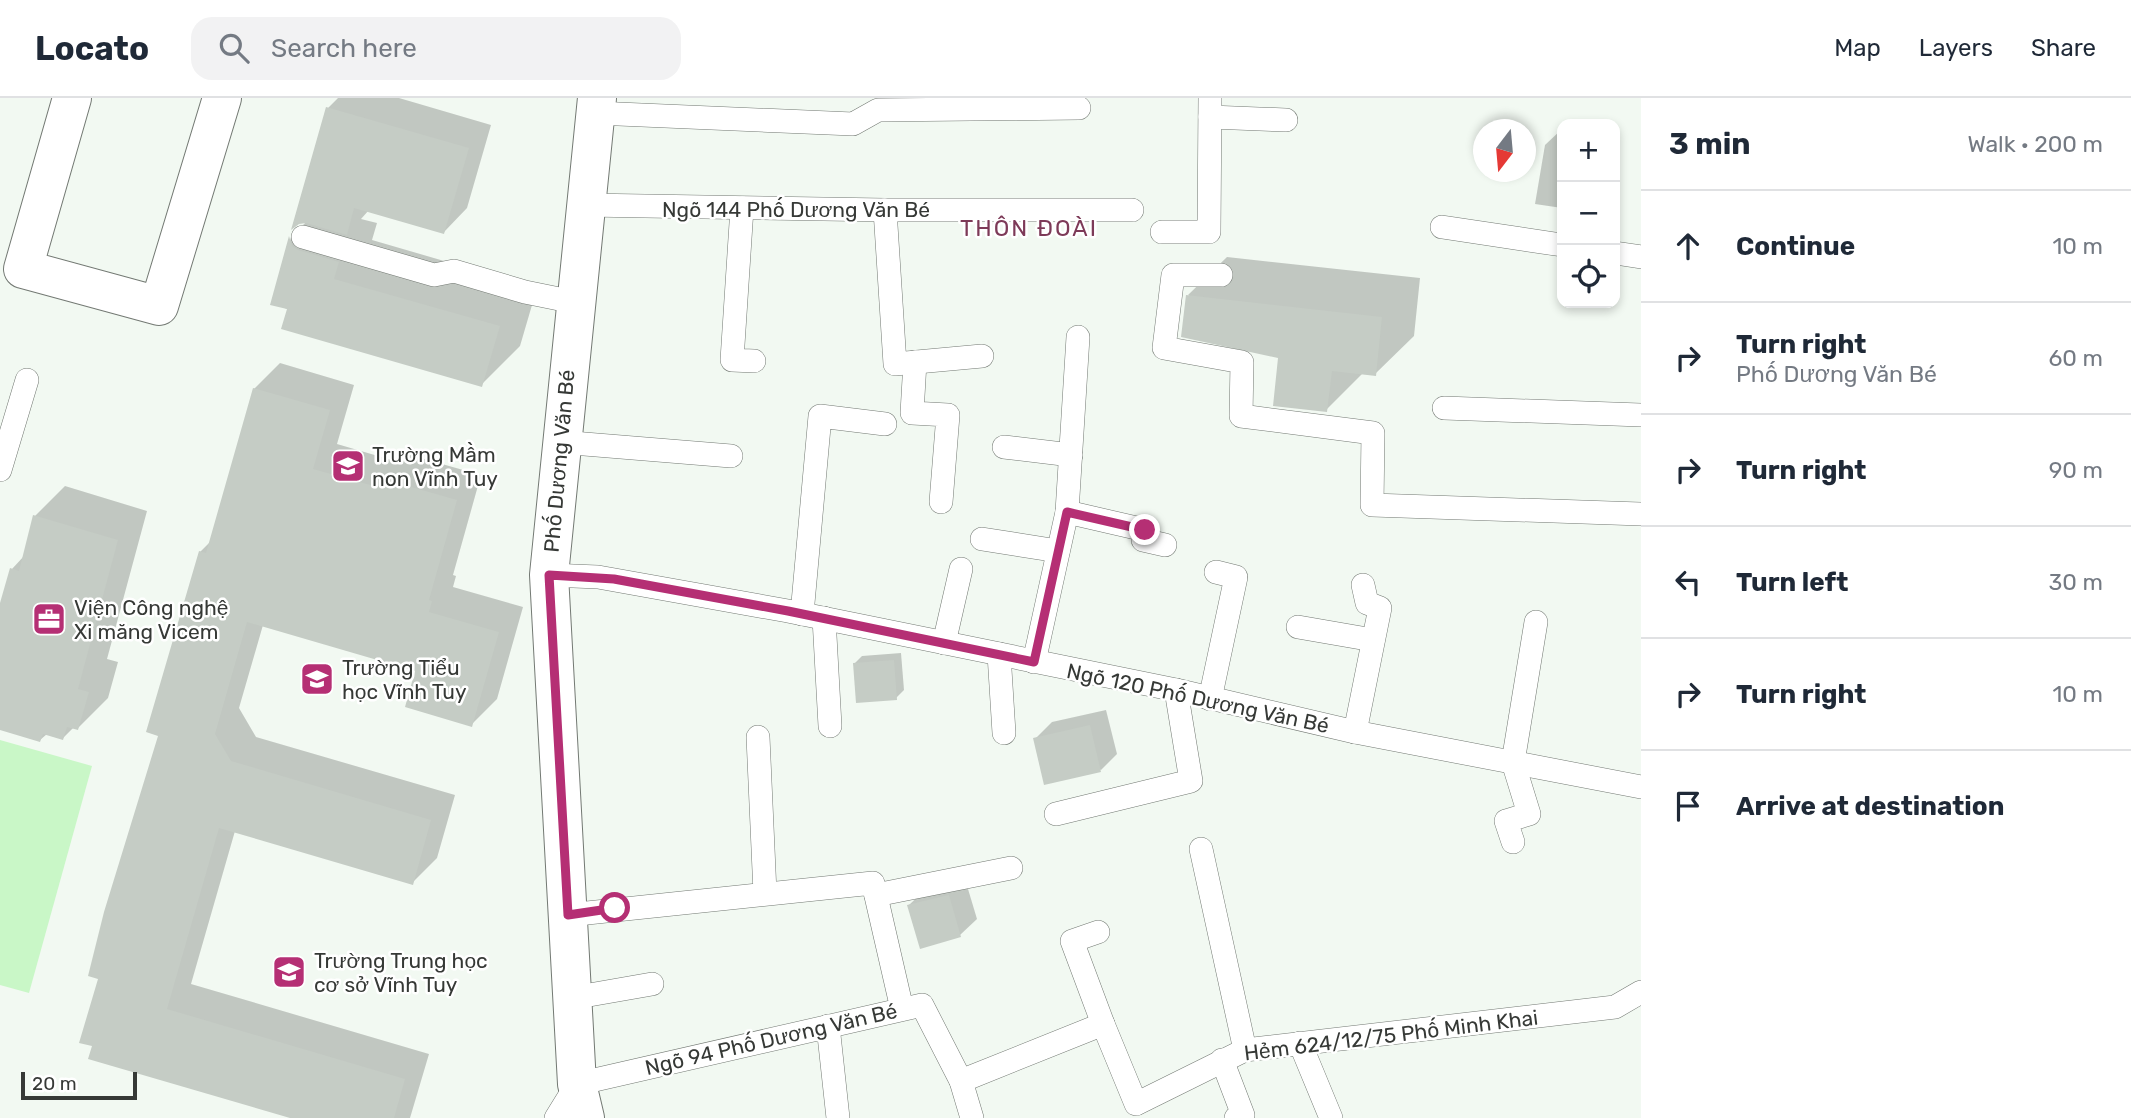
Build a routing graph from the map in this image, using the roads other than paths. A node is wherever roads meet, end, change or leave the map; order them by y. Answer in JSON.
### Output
{"nodes":[{"id":1,"x":72,"y":98,"type":"edge"},
{"id":2,"x":222,"y":98,"type":"edge"},
{"id":3,"x":903,"y":103,"type":"edge"},
{"id":4,"x":1000,"y":104,"type":"edge"},
{"id":5,"x":596,"y":105,"type":"edge"},
{"id":6,"x":1210,"y":107,"type":"edge"},
{"id":7,"x":1079,"y":108,"type":"dead end"},
{"id":8,"x":859,"y":109,"type":"edge"},
{"id":9,"x":1286,"y":120,"type":"dead end"},
{"id":10,"x":586,"y":205,"type":"junction"},
{"id":11,"x":742,"y":208,"type":"junction"},
{"id":12,"x":886,"y":210,"type":"junction"},
{"id":13,"x":1132,"y":210,"type":"dead end"},
{"id":14,"x":1442,"y":227,"type":"dead end"},
{"id":15,"x":1162,"y":232,"type":"dead end"},
{"id":16,"x":303,"y":237,"type":"dead end"},
{"id":17,"x":1557,"y":244,"type":"edge"},
{"id":18,"x":1620,"y":254,"type":"edge"},
{"id":19,"x":1641,"y":257,"type":"edge"},
{"id":20,"x":1221,"y":275,"type":"dead end"},
{"id":21,"x":574,"y":302,"type":"junction"},
{"id":22,"x":1078,"y":337,"type":"dead end"},
{"id":23,"x":982,"y":356,"type":"dead end"},
{"id":24,"x":754,"y":361,"type":"dead end"},
{"id":25,"x":915,"y":362,"type":"junction"},
{"id":26,"x":27,"y":380,"type":"dead end"},
{"id":27,"x":1444,"y":408,"type":"dead end"},
{"id":28,"x":1641,"y":415,"type":"edge"},
{"id":29,"x":885,"y":424,"type":"dead end"},
{"id":30,"x":560,"y":442,"type":"junction"},
{"id":31,"x":1004,"y":447,"type":"dead end"},
{"id":32,"x":1071,"y":455,"type":"junction"},
{"id":33,"x":731,"y":456,"type":"dead end"},
{"id":34,"x":0,"y":470,"type":"edge"},
{"id":35,"x":941,"y":502,"type":"dead end"},
{"id":36,"x":1067,"y":512,"type":"junction"},
{"id":37,"x":1641,"y":514,"type":"edge"},
{"id":38,"x":982,"y":539,"type":"dead end"},
{"id":39,"x":1165,"y":545,"type":"dead end"},
{"id":40,"x":1058,"y":551,"type":"junction"},
{"id":41,"x":961,"y":569,"type":"dead end"},
{"id":42,"x":1216,"y":572,"type":"dead end"},
{"id":43,"x":549,"y":575,"type":"junction"},
{"id":44,"x":1363,"y":585,"type":"dead end"},
{"id":45,"x":813,"y":616,"type":"junction"},
{"id":46,"x":1536,"y":622,"type":"dead end"},
{"id":47,"x":1298,"y":627,"type":"dead end"},
{"id":48,"x":1373,"y":640,"type":"junction"},
{"id":49,"x":944,"y":643,"type":"junction"},
{"id":50,"x":999,"y":654,"type":"junction"},
{"id":51,"x":1034,"y":662,"type":"junction"},
{"id":52,"x":1176,"y":690,"type":"junction"},
{"id":53,"x":1210,"y":699,"type":"junction"},
{"id":54,"x":830,"y":726,"type":"dead end"},
{"id":55,"x":1355,"y":732,"type":"junction"},
{"id":56,"x":1004,"y":733,"type":"dead end"},
{"id":57,"x":758,"y":737,"type":"dead end"},
{"id":58,"x":1513,"y":762,"type":"junction"},
{"id":59,"x":1641,"y":787,"type":"edge"},
{"id":60,"x":1055,"y":814,"type":"dead end"},
{"id":61,"x":1513,"y":842,"type":"dead end"},
{"id":62,"x":1201,"y":849,"type":"dead end"},
{"id":63,"x":1011,"y":868,"type":"dead end"},
{"id":64,"x":765,"y":893,"type":"junction"},
{"id":65,"x":876,"y":895,"type":"junction"},
{"id":66,"x":568,"y":915,"type":"junction"},
{"id":67,"x":1098,"y":932,"type":"dead end"},
{"id":68,"x":652,"y":984,"type":"dead end"},
{"id":69,"x":1641,"y":992,"type":"edge"},
{"id":70,"x":572,"y":998,"type":"junction"},
{"id":71,"x":902,"y":1009,"type":"junction"},
{"id":72,"x":1104,"y":1024,"type":"junction"},
{"id":73,"x":828,"y":1026,"type":"junction"},
{"id":74,"x":1300,"y":1044,"type":"junction"},
{"id":75,"x":1245,"y":1050,"type":"junction"},
{"id":76,"x":1222,"y":1060,"type":"junction"},
{"id":77,"x":961,"y":1081,"type":"junction"},
{"id":78,"x":581,"y":1101,"type":"edge"},
{"id":79,"x":556,"y":1118,"type":"edge"},
{"id":80,"x":838,"y":1118,"type":"edge"},
{"id":81,"x":972,"y":1118,"type":"edge"},
{"id":82,"x":1236,"y":1118,"type":"edge"},
{"id":83,"x":1331,"y":1118,"type":"edge"}],
"edges":[{"from":1,"to":2,"type":"street"},
{"from":3,"to":4,"type":"lane"},
{"from":3,"to":8,"type":"lane"},
{"from":4,"to":7,"type":"lane"},
{"from":5,"to":8,"type":"lane"},
{"from":5,"to":10,"type":"street","name":"Phố Dương Văn Bé"},
{"from":6,"to":9,"type":"lane"},
{"from":6,"to":15,"type":"lane"},
{"from":10,"to":11,"type":"lane","name":"Ngõ 144 Phố Dương Văn Bé"},
{"from":10,"to":21,"type":"street","name":"Phố Dương Văn Bé"},
{"from":11,"to":12,"type":"lane","name":"Ngõ 144 Phố Dương Văn Bé"},
{"from":11,"to":24,"type":"lane"},
{"from":12,"to":13,"type":"lane","name":"Ngõ 144 Phố Dương Văn Bé"},
{"from":12,"to":25,"type":"lane"},
{"from":14,"to":17,"type":"lane"},
{"from":16,"to":21,"type":"lane"},
{"from":18,"to":19,"type":"lane"},
{"from":20,"to":37,"type":"lane"},
{"from":21,"to":30,"type":"street","name":"Phố Dương Văn Bé"},
{"from":22,"to":32,"type":"lane"},
{"from":23,"to":25,"type":"lane"},
{"from":25,"to":35,"type":"lane"},
{"from":26,"to":34,"type":"lane"},
{"from":27,"to":28,"type":"lane"},
{"from":29,"to":45,"type":"lane"},
{"from":30,"to":33,"type":"lane"},
{"from":30,"to":43,"type":"street","name":"Phố Dương Văn Bé"},
{"from":31,"to":32,"type":"lane"},
{"from":32,"to":36,"type":"lane"},
{"from":36,"to":39,"type":"lane"},
{"from":36,"to":40,"type":"lane"},
{"from":38,"to":40,"type":"lane"},
{"from":40,"to":51,"type":"lane"},
{"from":41,"to":49,"type":"lane"},
{"from":42,"to":53,"type":"lane"},
{"from":43,"to":45,"type":"lane","name":"Ngõ 120 Phố Dương Văn Bé"},
{"from":43,"to":66,"type":"street","name":"Phố Dương Văn Bé"},
{"from":44,"to":48,"type":"lane"},
{"from":45,"to":49,"type":"lane","name":"Ngõ 120 Phố Dương Văn Bé"},
{"from":45,"to":54,"type":"lane"},
{"from":46,"to":58,"type":"lane"},
{"from":47,"to":48,"type":"lane"},
{"from":48,"to":55,"type":"lane"},
{"from":49,"to":50,"type":"lane","name":"Ngõ 120 Phố Dương Văn Bé"},
{"from":50,"to":51,"type":"lane","name":"Ngõ 120 Phố Dương Văn Bé"},
{"from":50,"to":56,"type":"lane"},
{"from":51,"to":52,"type":"lane","name":"Ngõ 120 Phố Dương Văn Bé"},
{"from":52,"to":53,"type":"lane","name":"Ngõ 120 Phố Dương Văn Bé"},
{"from":52,"to":60,"type":"lane"},
{"from":53,"to":55,"type":"lane","name":"Ngõ 120 Phố Dương Văn Bé"},
{"from":55,"to":58,"type":"lane","name":"Ngõ 120 Phố Dương Văn Bé"},
{"from":57,"to":64,"type":"lane"},
{"from":58,"to":59,"type":"lane","name":"Ngõ 120 Phố Dương Văn Bé"},
{"from":58,"to":61,"type":"lane"},
{"from":62,"to":75,"type":"lane"},
{"from":63,"to":65,"type":"lane"},
{"from":64,"to":65,"type":"lane"},
{"from":64,"to":66,"type":"lane"},
{"from":65,"to":71,"type":"lane"},
{"from":66,"to":70,"type":"street","name":"Phố Dương Văn Bé"},
{"from":67,"to":72,"type":"lane"},
{"from":68,"to":70,"type":"lane"},
{"from":69,"to":74,"type":"lane","name":"Hẻm 624/12/75 Phố Minh Khai"},
{"from":70,"to":78,"type":"street","name":"Phố Dương Văn Bé"},
{"from":71,"to":73,"type":"lane","name":"Ngõ 94 Phố Dương Văn Bé"},
{"from":71,"to":77,"type":"lane","name":"Ngõ 94 Phố Dương Văn Bé"},
{"from":72,"to":76,"type":"lane","name":"Hẻm 624/12/75 Phố Minh Khai"},
{"from":72,"to":77,"type":"lane"},
{"from":73,"to":78,"type":"lane","name":"Ngõ 94 Phố Dương Văn Bé"},
{"from":73,"to":80,"type":"lane"},
{"from":74,"to":75,"type":"lane","name":"Hẻm 624/12/75 Phố Minh Khai"},
{"from":74,"to":83,"type":"lane"},
{"from":75,"to":76,"type":"lane","name":"Hẻm 624/12/75 Phố Minh Khai"},
{"from":76,"to":82,"type":"lane"},
{"from":77,"to":81,"type":"lane"},
{"from":78,"to":79,"type":"lane"}]}
